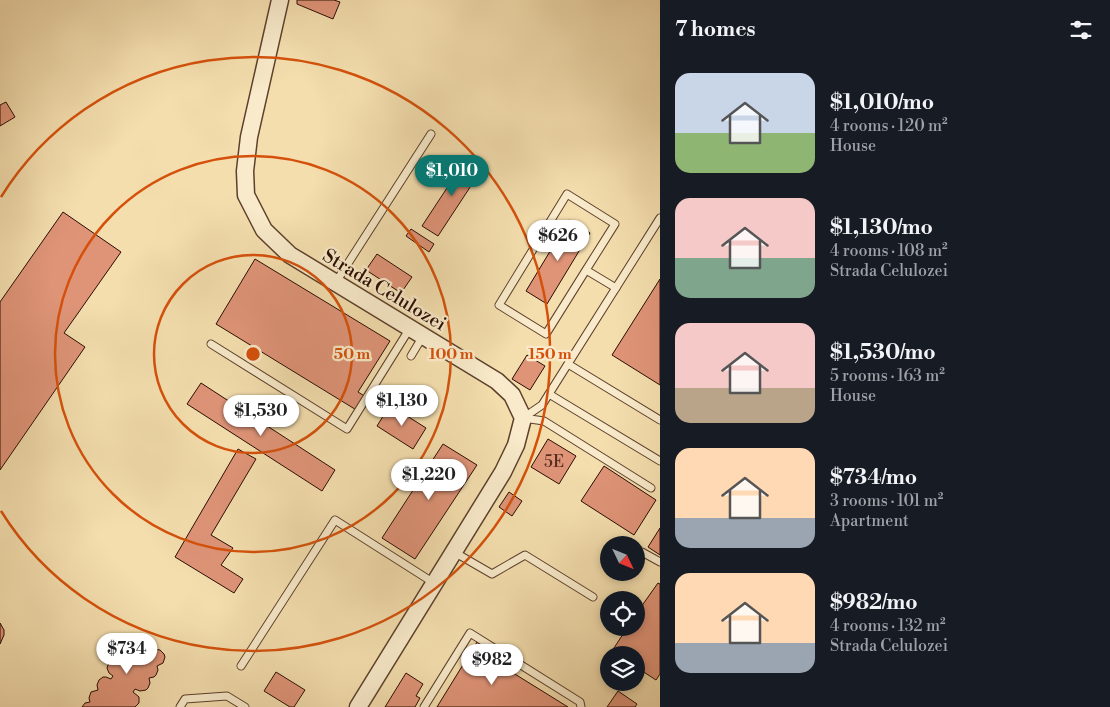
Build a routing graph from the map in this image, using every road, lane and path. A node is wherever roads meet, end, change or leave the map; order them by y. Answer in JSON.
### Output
{"nodes":[{"id":1,"x":280,"y":0,"type":"edge"},
{"id":2,"x":431,"y":134,"type":"dead end"},
{"id":3,"x":660,"y":218,"type":"edge"},
{"id":4,"x":586,"y":270,"type":"junction"},
{"id":5,"x":336,"y":282,"type":"junction"},
{"id":6,"x":616,"y":288,"type":"junction"},
{"id":7,"x":417,"y":331,"type":"junction"},
{"id":8,"x":211,"y":344,"type":"dead end"},
{"id":9,"x":411,"y":356,"type":"dead end"},
{"id":10,"x":568,"y":364,"type":"junction"},
{"id":11,"x":549,"y":394,"type":"junction"},
{"id":12,"x":523,"y":418,"type":"junction"},
{"id":13,"x":660,"y":420,"type":"edge"},
{"id":14,"x":660,"y":462,"type":"edge"},
{"id":15,"x":651,"y":488,"type":"dead end"},
{"id":16,"x":454,"y":552,"type":"junction"},
{"id":17,"x":645,"y":554,"type":"edge"},
{"id":18,"x":660,"y":562,"type":"edge"},
{"id":19,"x":434,"y":584,"type":"junction"},
{"id":20,"x":593,"y":597,"type":"dead end"},
{"id":21,"x":241,"y":666,"type":"dead end"},
{"id":22,"x":180,"y":707,"type":"edge"},
{"id":23,"x":244,"y":707,"type":"edge"},
{"id":24,"x":358,"y":707,"type":"edge"},
{"id":25,"x":424,"y":707,"type":"edge"},
{"id":26,"x":581,"y":707,"type":"edge"}],
"edges":[{"from":1,"to":5,"type":"street","name":"Strada Celulozei"},
{"from":2,"to":5,"type":"lane"},
{"from":3,"to":6,"type":"lane"},
{"from":4,"to":4,"type":"lane"},
{"from":4,"to":6,"type":"lane"},
{"from":5,"to":7,"type":"street","name":"Strada Celulozei"},
{"from":6,"to":10,"type":"lane"},
{"from":7,"to":8,"type":"lane"},
{"from":7,"to":9,"type":"lane"},
{"from":7,"to":12,"type":"street","name":"Strada Celulozei"},
{"from":10,"to":11,"type":"lane"},
{"from":10,"to":13,"type":"lane"},
{"from":11,"to":12,"type":"lane"},
{"from":11,"to":14,"type":"lane"},
{"from":12,"to":15,"type":"lane"},
{"from":12,"to":16,"type":"street"},
{"from":16,"to":19,"type":"street"},
{"from":16,"to":20,"type":"lane"},
{"from":17,"to":18,"type":"lane"},
{"from":19,"to":21,"type":"lane"},
{"from":19,"to":24,"type":"street"},
{"from":22,"to":23,"type":"lane"},
{"from":25,"to":26,"type":"lane"}]}
